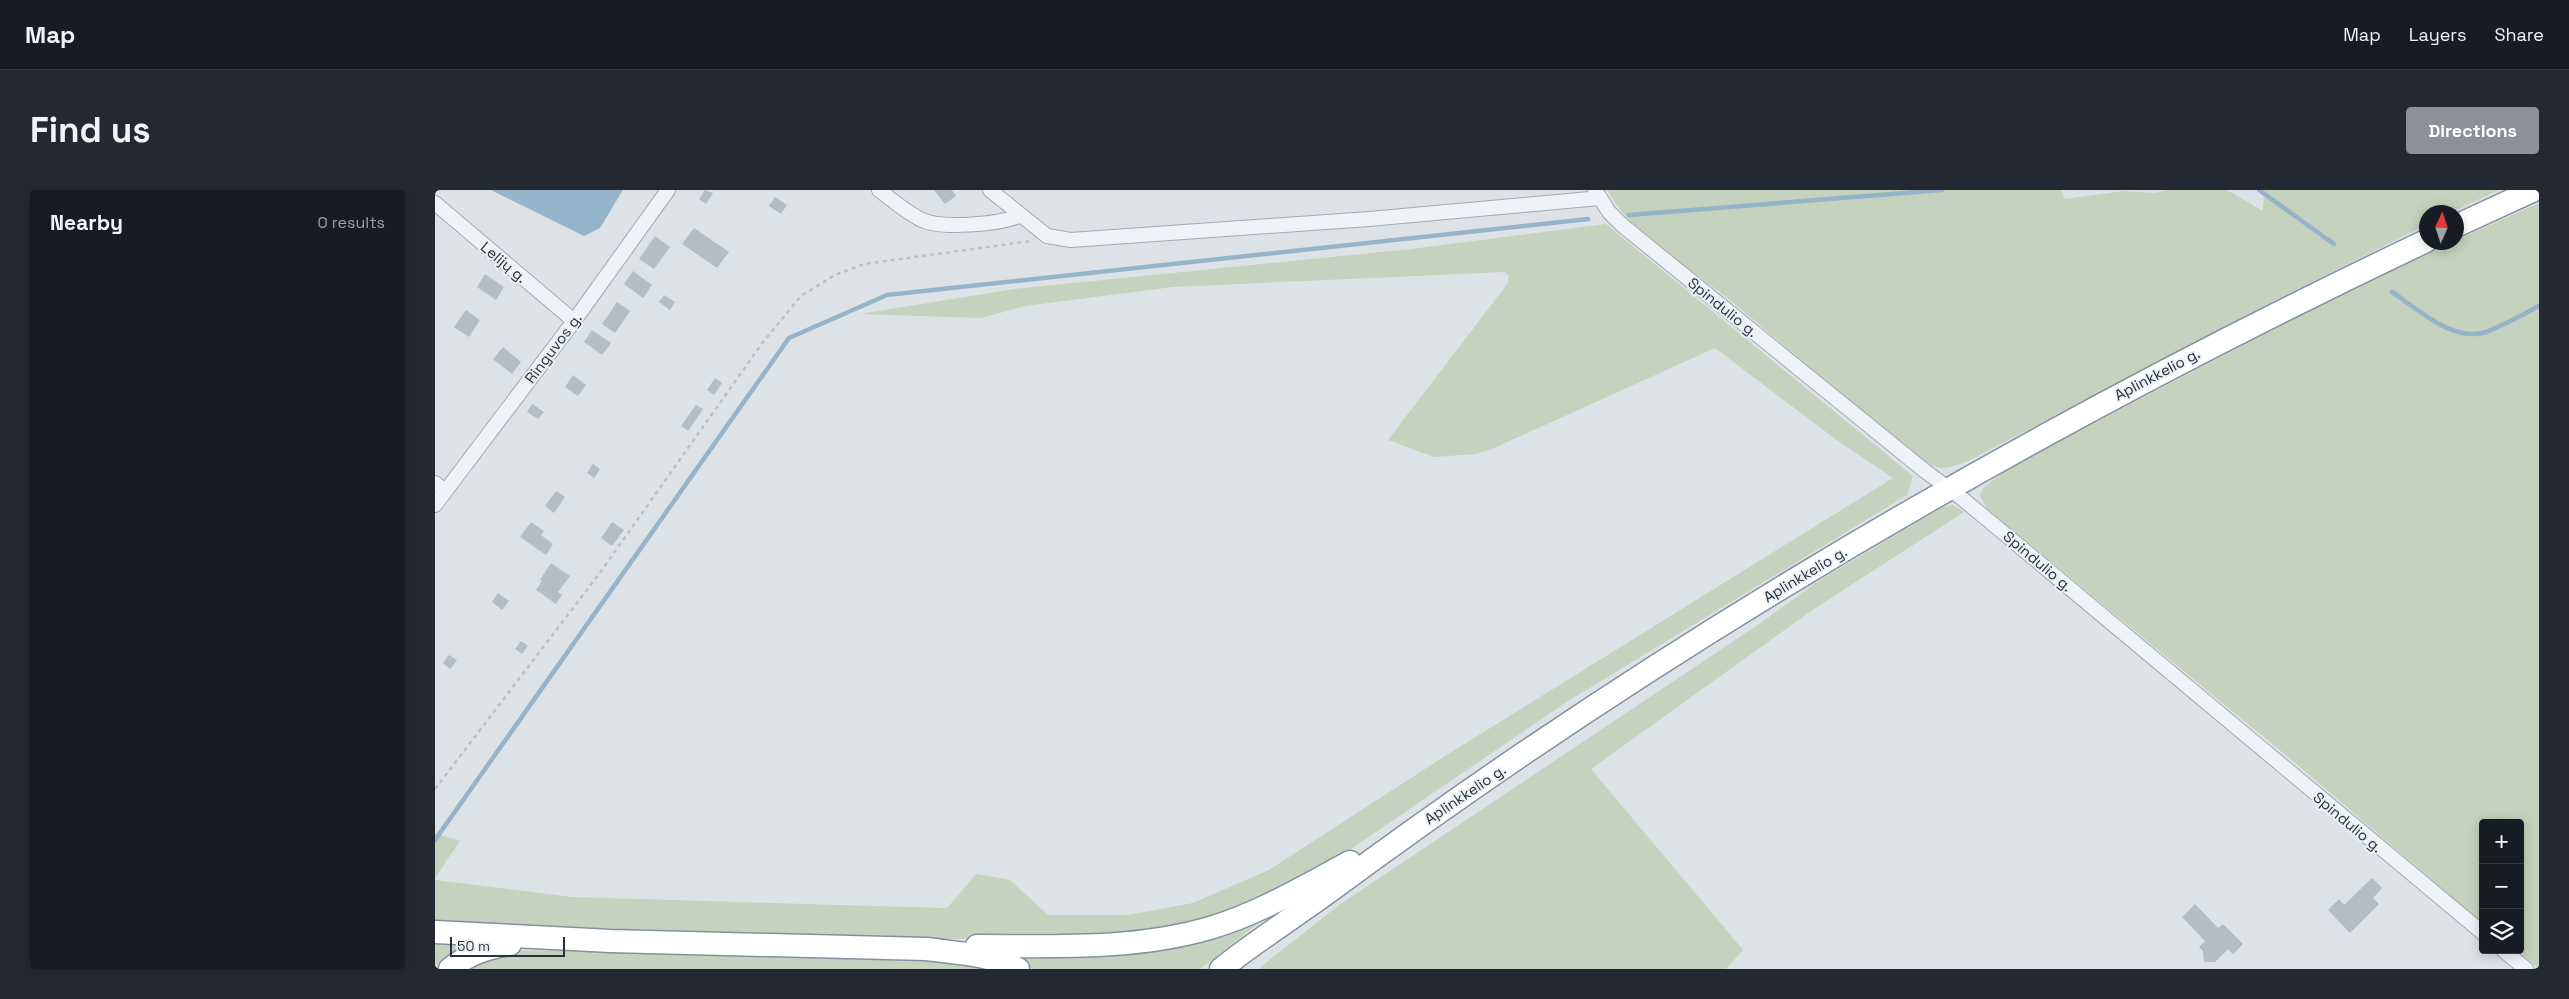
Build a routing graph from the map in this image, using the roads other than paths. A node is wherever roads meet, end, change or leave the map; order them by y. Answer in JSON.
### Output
{"nodes":[{"id":1,"x":668,"y":190,"type":"edge"},
{"id":2,"x":879,"y":190,"type":"edge"},
{"id":3,"x":990,"y":190,"type":"edge"},
{"id":4,"x":2534,"y":190,"type":"edge"},
{"id":5,"x":1597,"y":194,"type":"edge"},
{"id":6,"x":435,"y":203,"type":"edge"},
{"id":7,"x":1019,"y":216,"type":"junction"},
{"id":8,"x":2464,"y":223,"type":"edge"},
{"id":9,"x":2419,"y":245,"type":"edge"},
{"id":10,"x":573,"y":322,"type":"junction"},
{"id":11,"x":440,"y":487,"type":"edge"},
{"id":12,"x":1949,"y":488,"type":"junction"},
{"id":13,"x":435,"y":505,"type":"edge"},
{"id":14,"x":1420,"y":825,"type":"junction"},
{"id":15,"x":1307,"y":908,"type":"junction"},
{"id":16,"x":2479,"y":930,"type":"edge"},
{"id":17,"x":435,"y":932,"type":"edge"},
{"id":18,"x":611,"y":941,"type":"junction"},
{"id":19,"x":926,"y":949,"type":"junction"},
{"id":20,"x":2508,"y":954,"type":"edge"},
{"id":21,"x":449,"y":969,"type":"edge"},
{"id":22,"x":1018,"y":969,"type":"edge"},
{"id":23,"x":1221,"y":969,"type":"edge"},
{"id":24,"x":1247,"y":969,"type":"edge"},
{"id":25,"x":2526,"y":969,"type":"edge"}],
"edges":[{"from":1,"to":10,"type":"street","name":"Ringuvos g."},
{"from":2,"to":7,"type":"street"},
{"from":3,"to":7,"type":"street"},
{"from":4,"to":8,"type":"highway"},
{"from":5,"to":7,"type":"street"},
{"from":5,"to":12,"type":"street","name":"Spindulio g."},
{"from":6,"to":10,"type":"street","name":"Lelijų g."},
{"from":9,"to":12,"type":"highway","name":"Aplinkkelio g."},
{"from":10,"to":11,"type":"street","name":"Ringuvos g."},
{"from":11,"to":13,"type":"street","name":"Ringuvos g."},
{"from":12,"to":14,"type":"highway","name":"Aplinkkelio g."},
{"from":12,"to":16,"type":"street","name":"Spindulio g."},
{"from":14,"to":15,"type":"highway","name":"Aplinkkelio g."},
{"from":14,"to":19,"type":"highway"},
{"from":15,"to":23,"type":"highway","name":"Aplinkkelio g."},
{"from":15,"to":24,"type":"highway"},
{"from":17,"to":18,"type":"highway"},
{"from":18,"to":19,"type":"highway"},
{"from":18,"to":21,"type":"highway"},
{"from":19,"to":22,"type":"highway"},
{"from":20,"to":25,"type":"street"}]}
